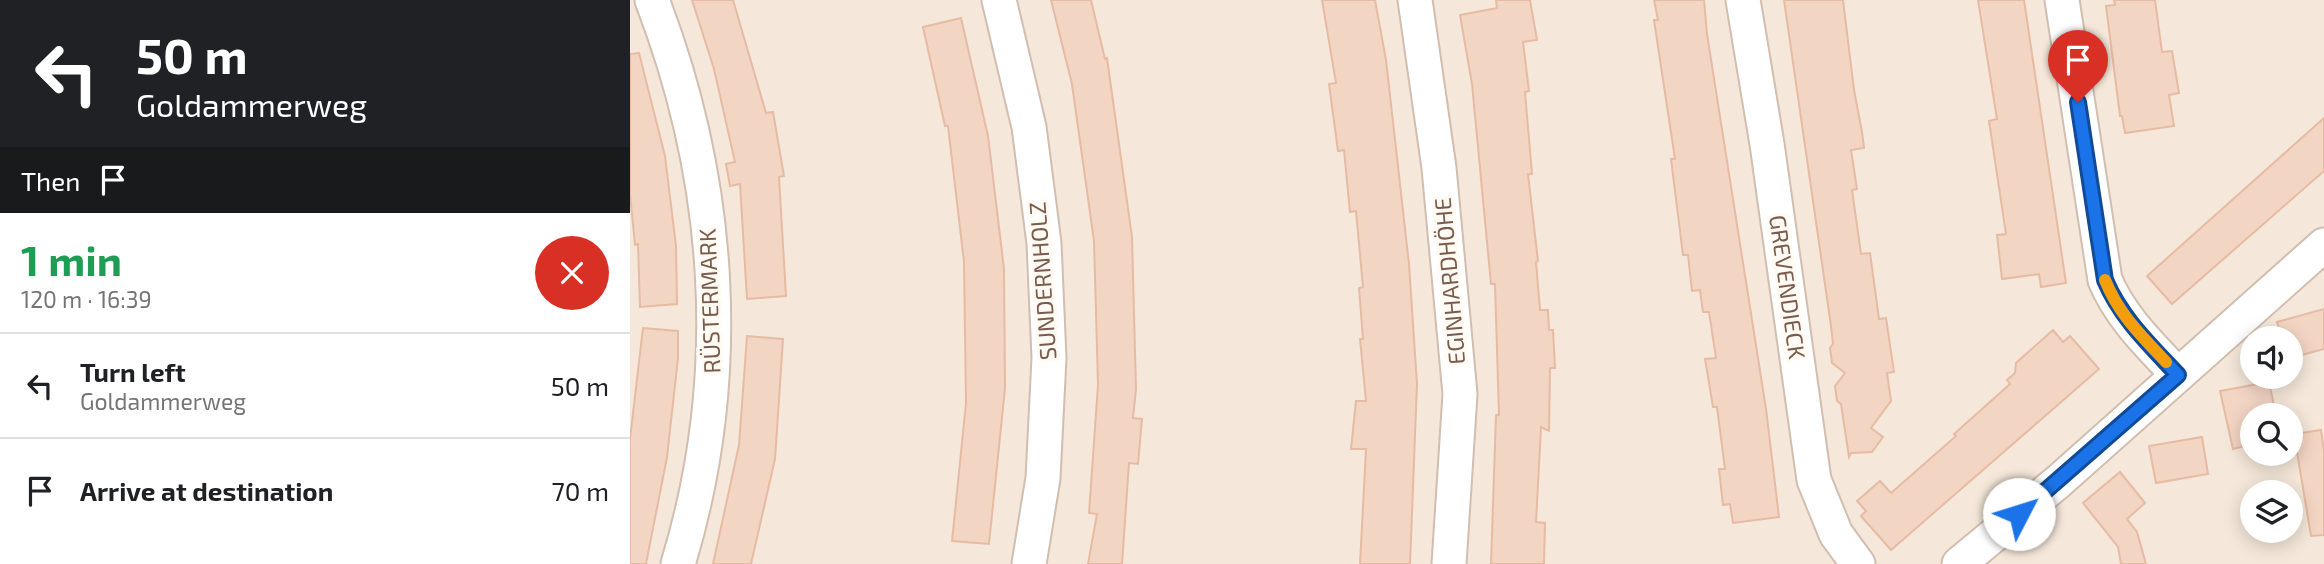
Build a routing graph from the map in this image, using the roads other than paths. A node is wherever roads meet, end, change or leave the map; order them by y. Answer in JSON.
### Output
{"nodes":[{"id":1,"x":652,"y":0,"type":"edge"},
{"id":2,"x":999,"y":0,"type":"edge"},
{"id":3,"x":1415,"y":0,"type":"edge"},
{"id":4,"x":1743,"y":0,"type":"edge"},
{"id":5,"x":2062,"y":0,"type":"edge"},
{"id":6,"x":2324,"y":245,"type":"edge"},
{"id":7,"x":2178,"y":375,"type":"junction"},
{"id":8,"x":678,"y":564,"type":"edge"},
{"id":9,"x":1029,"y":564,"type":"edge"},
{"id":10,"x":1449,"y":564,"type":"edge"},
{"id":11,"x":1858,"y":564,"type":"edge"},
{"id":12,"x":1959,"y":564,"type":"edge"}],
"edges":[{"from":1,"to":8,"type":"street","name":"RÜSTERMARK"},
{"from":2,"to":9,"type":"street","name":"SUNDERNHOLZ"},
{"from":3,"to":10,"type":"street","name":"EGINHARDHÖHE"},
{"from":4,"to":11,"type":"street","name":"GREVENDIECK"},
{"from":5,"to":7,"type":"street"},
{"from":6,"to":7,"type":"street"},
{"from":7,"to":12,"type":"street"}]}
